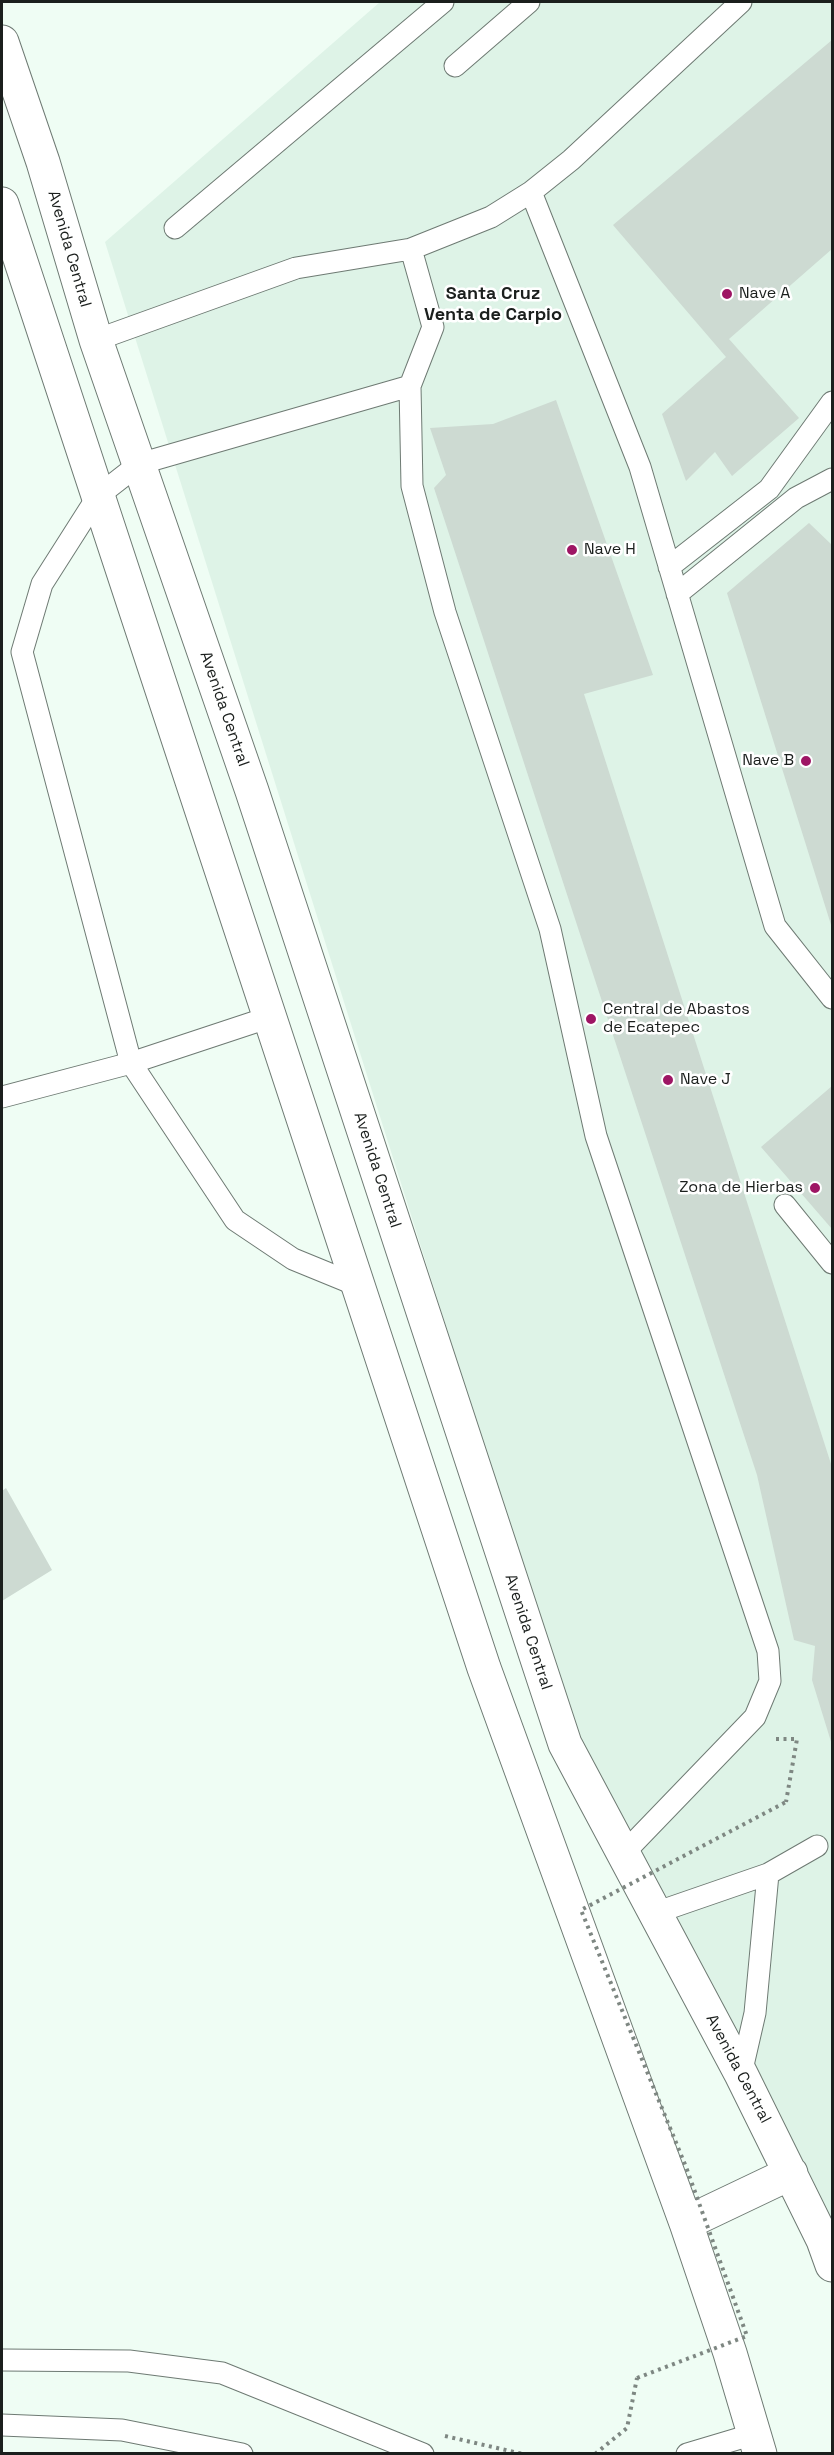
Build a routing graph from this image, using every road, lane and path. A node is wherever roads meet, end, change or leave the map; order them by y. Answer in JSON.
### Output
{"nodes":[{"id":1,"x":443,"y":2,"type":"edge"},
{"id":2,"x":529,"y":2,"type":"edge"},
{"id":3,"x":741,"y":2,"type":"edge"},
{"id":4,"x":2,"y":42,"type":"edge"},
{"id":5,"x":455,"y":66,"type":"dead end"},
{"id":6,"x":531,"y":192,"type":"junction"},
{"id":7,"x":4,"y":219,"type":"edge"},
{"id":8,"x":175,"y":228,"type":"dead end"},
{"id":9,"x":411,"y":249,"type":"junction"},
{"id":10,"x":96,"y":340,"type":"junction"},
{"id":11,"x":410,"y":386,"type":"junction"},
{"id":12,"x":832,"y":402,"type":"edge"},
{"id":13,"x":139,"y":464,"type":"junction"},
{"id":14,"x":832,"y":479,"type":"edge"},
{"id":15,"x":769,"y":489,"type":"junction"},
{"id":16,"x":98,"y":496,"type":"junction"},
{"id":17,"x":796,"y":498,"type":"junction"},
{"id":18,"x":669,"y":567,"type":"junction"},
{"id":19,"x":677,"y":594,"type":"junction"},
{"id":20,"x":829,"y":986,"type":"edge"},
{"id":21,"x":270,"y":1017,"type":"junction"},
{"id":22,"x":131,"y":1063,"type":"junction"},
{"id":23,"x":2,"y":1097,"type":"edge"},
{"id":24,"x":785,"y":1205,"type":"dead end"},
{"id":25,"x":832,"y":1263,"type":"edge"},
{"id":26,"x":359,"y":1286,"type":"junction"},
{"id":27,"x":767,"y":1738,"type":"dead end"},
{"id":28,"x":817,"y":1846,"type":"dead end"},
{"id":29,"x":622,"y":1855,"type":"junction"},
{"id":30,"x":768,"y":1874,"type":"junction"},
{"id":31,"x":655,"y":1913,"type":"junction"},
{"id":32,"x":741,"y":2074,"type":"junction"},
{"id":33,"x":791,"y":2173,"type":"junction"},
{"id":34,"x":686,"y":2223,"type":"junction"},
{"id":35,"x":832,"y":2265,"type":"edge"},
{"id":36,"x":2,"y":2360,"type":"edge"},
{"id":37,"x":2,"y":2425,"type":"edge"},
{"id":38,"x":443,"y":2435,"type":"dead end"},
{"id":39,"x":757,"y":2444,"type":"edge"},
{"id":40,"x":203,"y":2449,"type":"edge"},
{"id":41,"x":242,"y":2454,"type":"edge"},
{"id":42,"x":423,"y":2454,"type":"edge"},
{"id":43,"x":523,"y":2454,"type":"edge"},
{"id":44,"x":595,"y":2454,"type":"edge"},
{"id":45,"x":687,"y":2454,"type":"edge"}],
"edges":[{"from":1,"to":8,"type":"lane"},
{"from":2,"to":5,"type":"lane"},
{"from":3,"to":6,"type":"lane"},
{"from":4,"to":10,"type":"highway","name":"Avenida Central"},
{"from":6,"to":9,"type":"lane"},
{"from":6,"to":18,"type":"lane"},
{"from":7,"to":16,"type":"highway"},
{"from":9,"to":10,"type":"lane"},
{"from":9,"to":11,"type":"lane"},
{"from":10,"to":13,"type":"highway","name":"Avenida Central"},
{"from":11,"to":13,"type":"lane"},
{"from":11,"to":29,"type":"lane"},
{"from":12,"to":15,"type":"lane"},
{"from":13,"to":16,"type":"lane"},
{"from":13,"to":29,"type":"highway","name":"Avenida Central"},
{"from":14,"to":17,"type":"lane"},
{"from":15,"to":17,"type":"lane"},
{"from":15,"to":18,"type":"lane"},
{"from":16,"to":21,"type":"highway"},
{"from":16,"to":22,"type":"lane"},
{"from":17,"to":19,"type":"lane"},
{"from":18,"to":19,"type":"lane"},
{"from":19,"to":20,"type":"lane"},
{"from":21,"to":22,"type":"lane"},
{"from":21,"to":26,"type":"highway"},
{"from":22,"to":23,"type":"lane"},
{"from":22,"to":26,"type":"lane"},
{"from":24,"to":25,"type":"lane"},
{"from":26,"to":34,"type":"highway"},
{"from":27,"to":44,"type":"path","bridge":true},
{"from":28,"to":30,"type":"lane"},
{"from":29,"to":31,"type":"highway","name":"Avenida Central"},
{"from":30,"to":31,"type":"lane"},
{"from":30,"to":32,"type":"lane"},
{"from":31,"to":32,"type":"highway","name":"Avenida Central"},
{"from":32,"to":33,"type":"highway","name":"Avenida Central"},
{"from":33,"to":34,"type":"highway"},
{"from":33,"to":35,"type":"highway","name":"Avenida Central"},
{"from":34,"to":39,"type":"highway"},
{"from":36,"to":42,"type":"lane"},
{"from":37,"to":40,"type":"lane"},
{"from":38,"to":43,"type":"path"},
{"from":39,"to":45,"type":"lane"},
{"from":40,"to":41,"type":"lane"}]}
